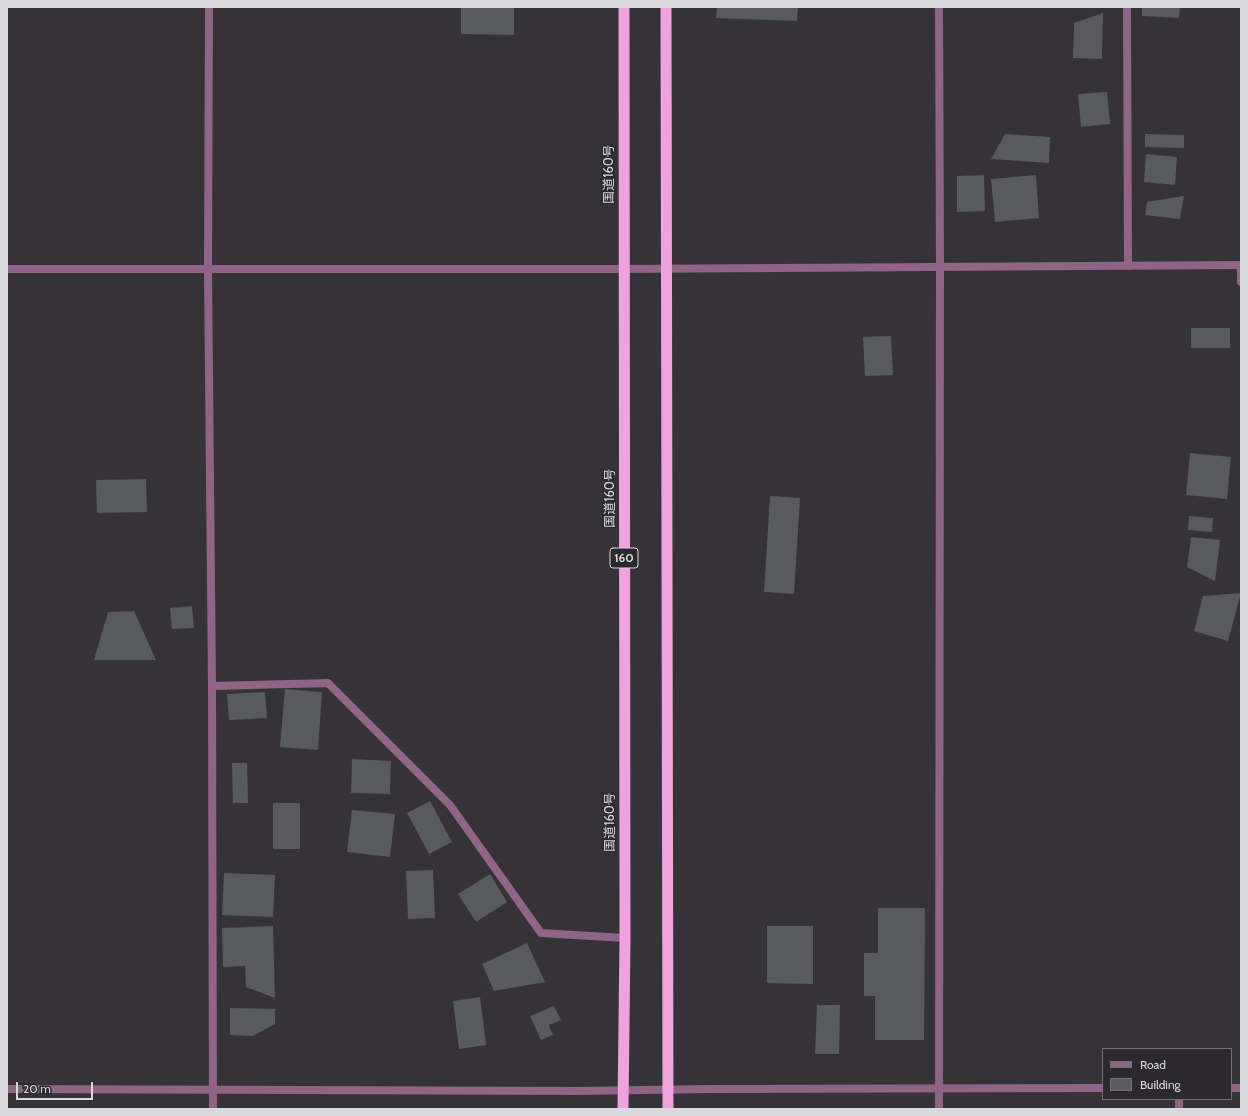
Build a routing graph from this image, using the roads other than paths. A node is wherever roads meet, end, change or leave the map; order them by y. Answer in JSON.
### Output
{"nodes":[{"id":1,"x":209,"y":7,"type":"edge"},
{"id":2,"x":624,"y":7,"type":"edge"},
{"id":3,"x":666,"y":7,"type":"edge"},
{"id":4,"x":939,"y":7,"type":"edge"},
{"id":5,"x":1127,"y":7,"type":"edge"},
{"id":6,"x":1241,"y":265,"type":"edge"},
{"id":7,"x":1128,"y":266,"type":"junction"},
{"id":8,"x":940,"y":267,"type":"junction"},
{"id":9,"x":668,"y":268,"type":"junction"},
{"id":10,"x":7,"y":269,"type":"edge"},
{"id":11,"x":624,"y":269,"type":"junction"},
{"id":12,"x":208,"y":271,"type":"junction"},
{"id":13,"x":1241,"y":282,"type":"edge"},
{"id":14,"x":212,"y":686,"type":"junction"},
{"id":15,"x":625,"y":938,"type":"junction"},
{"id":16,"x":939,"y":1088,"type":"junction"},
{"id":17,"x":1102,"y":1088,"type":"edge"},
{"id":18,"x":7,"y":1089,"type":"edge"},
{"id":19,"x":213,"y":1089,"type":"junction"},
{"id":20,"x":668,"y":1090,"type":"junction"},
{"id":21,"x":623,"y":1091,"type":"junction"},
{"id":22,"x":213,"y":1109,"type":"edge"},
{"id":23,"x":623,"y":1109,"type":"edge"},
{"id":24,"x":668,"y":1109,"type":"edge"},
{"id":25,"x":939,"y":1109,"type":"edge"}],
"edges":[{"from":1,"to":12,"type":"street"},
{"from":2,"to":11,"type":"highway","name":"国道160号","number":"160"},
{"from":3,"to":9,"type":"highway"},
{"from":4,"to":8,"type":"street"},
{"from":5,"to":7,"type":"street"},
{"from":6,"to":7,"type":"street"},
{"from":6,"to":13,"type":"street"},
{"from":7,"to":8,"type":"street"},
{"from":8,"to":9,"type":"street"},
{"from":8,"to":16,"type":"street"},
{"from":9,"to":11,"type":"street"},
{"from":9,"to":20,"type":"highway"},
{"from":10,"to":12,"type":"street"},
{"from":11,"to":12,"type":"street"},
{"from":11,"to":15,"type":"highway","name":"国道160号","number":"160"},
{"from":12,"to":14,"type":"street"},
{"from":14,"to":15,"type":"street"},
{"from":14,"to":19,"type":"street"},
{"from":15,"to":21,"type":"highway","name":"国道160号","number":"160"},
{"from":16,"to":17,"type":"street"},
{"from":16,"to":20,"type":"street"},
{"from":16,"to":25,"type":"street"},
{"from":18,"to":19,"type":"street"},
{"from":19,"to":21,"type":"street"},
{"from":19,"to":22,"type":"street"},
{"from":20,"to":21,"type":"street"},
{"from":20,"to":24,"type":"highway"},
{"from":21,"to":23,"type":"highway","name":"国道160号","number":"160"}]}
